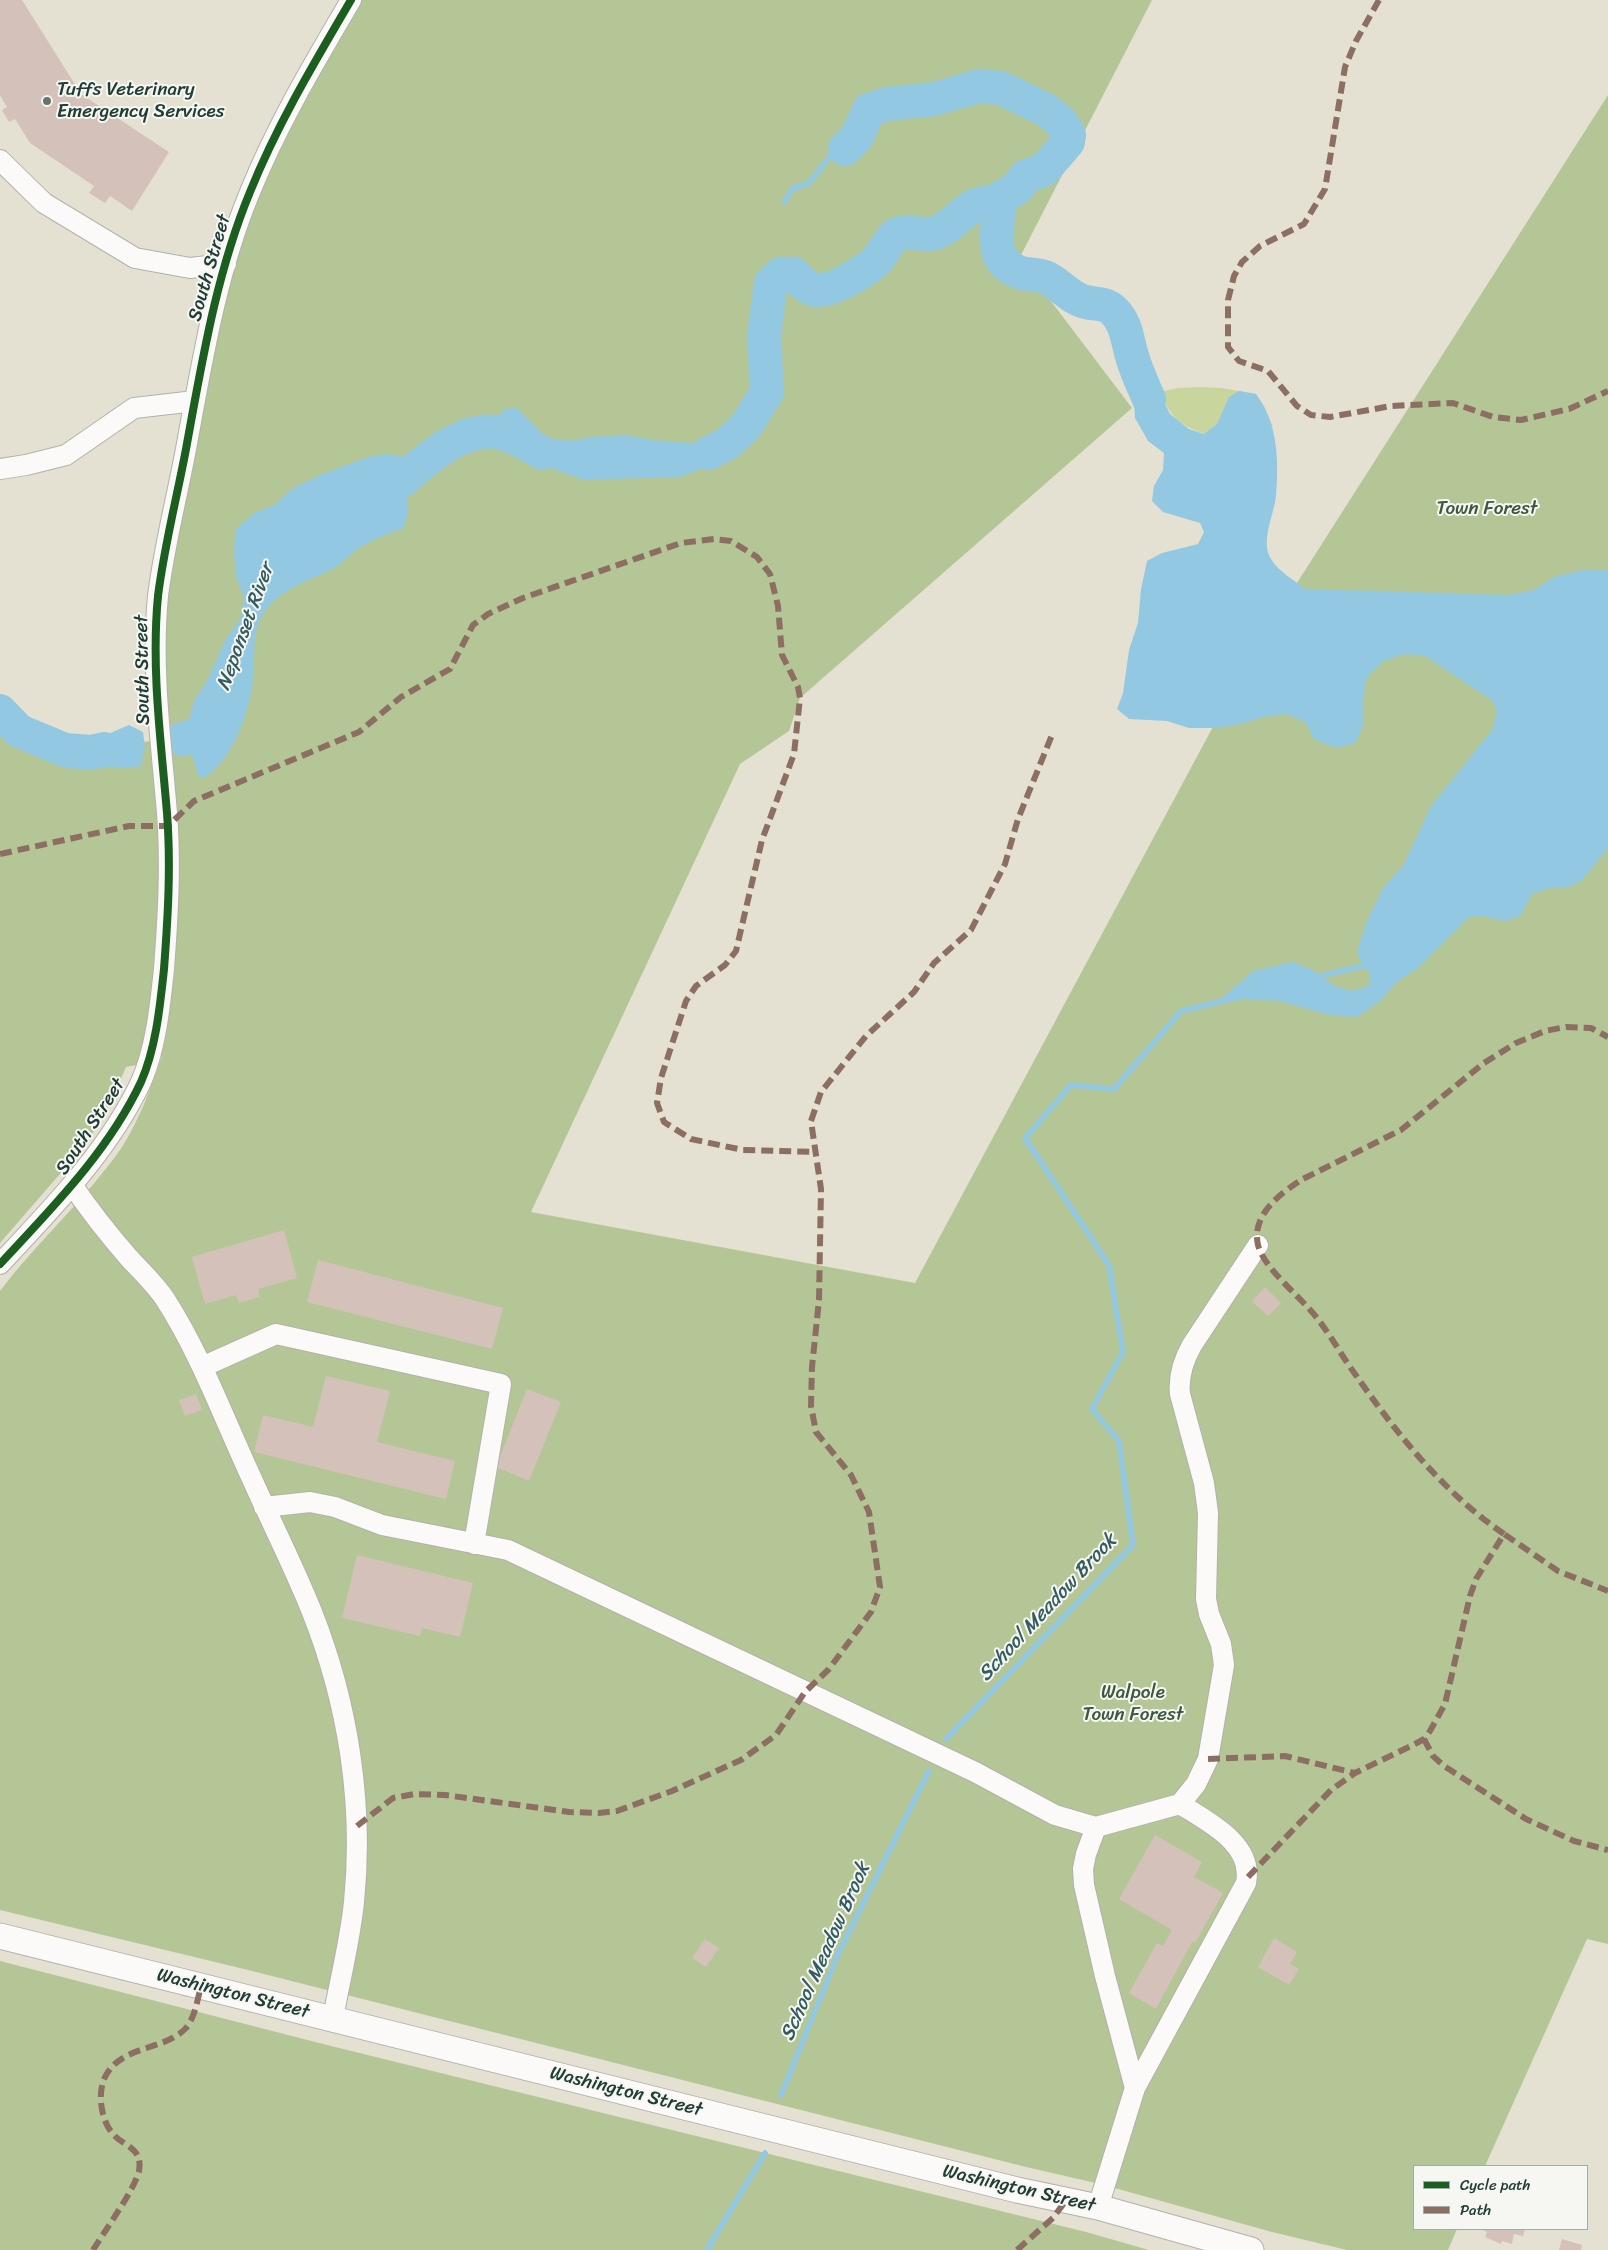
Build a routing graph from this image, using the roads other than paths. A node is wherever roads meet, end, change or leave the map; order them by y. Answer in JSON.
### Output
{"nodes":[{"id":1,"x":351,"y":0,"type":"edge"},
{"id":2,"x":0,"y":160,"type":"edge"},
{"id":3,"x":226,"y":264,"type":"junction"},
{"id":4,"x":195,"y":401,"type":"junction"},
{"id":5,"x":0,"y":469,"type":"edge"},
{"id":6,"x":73,"y":1186,"type":"junction"},
{"id":7,"x":1258,"y":1245,"type":"dead end"},
{"id":8,"x":0,"y":1264,"type":"edge"},
{"id":9,"x":202,"y":1367,"type":"junction"},
{"id":10,"x":264,"y":1507,"type":"junction"},
{"id":11,"x":474,"y":1544,"type":"junction"},
{"id":12,"x":1180,"y":1804,"type":"junction"},
{"id":13,"x":1096,"y":1827,"type":"junction"},
{"id":14,"x":0,"y":1936,"type":"edge"},
{"id":15,"x":333,"y":2018,"type":"junction"},
{"id":16,"x":1135,"y":2088,"type":"junction"},
{"id":17,"x":1098,"y":2207,"type":"junction"},
{"id":18,"x":1251,"y":2250,"type":"edge"}],
"edges":[{"from":1,"to":3,"type":"street","name":"South Street"},
{"from":2,"to":3,"type":"street"},
{"from":3,"to":4,"type":"street","name":"South Street"},
{"from":4,"to":5,"type":"street"},
{"from":4,"to":6,"type":"street","name":"South Street"},
{"from":6,"to":8,"type":"street","name":"South Street"},
{"from":6,"to":9,"type":"street"},
{"from":7,"to":12,"type":"street"},
{"from":9,"to":10,"type":"street"},
{"from":9,"to":11,"type":"street"},
{"from":10,"to":11,"type":"street"},
{"from":10,"to":15,"type":"street"},
{"from":11,"to":13,"type":"street"},
{"from":12,"to":13,"type":"street"},
{"from":12,"to":16,"type":"street"},
{"from":13,"to":16,"type":"street"},
{"from":14,"to":15,"type":"main road","name":"Washington Street"},
{"from":15,"to":17,"type":"main road","name":"Washington Street"},
{"from":16,"to":17,"type":"street"},
{"from":17,"to":18,"type":"main road","name":"Washington Street"}]}
